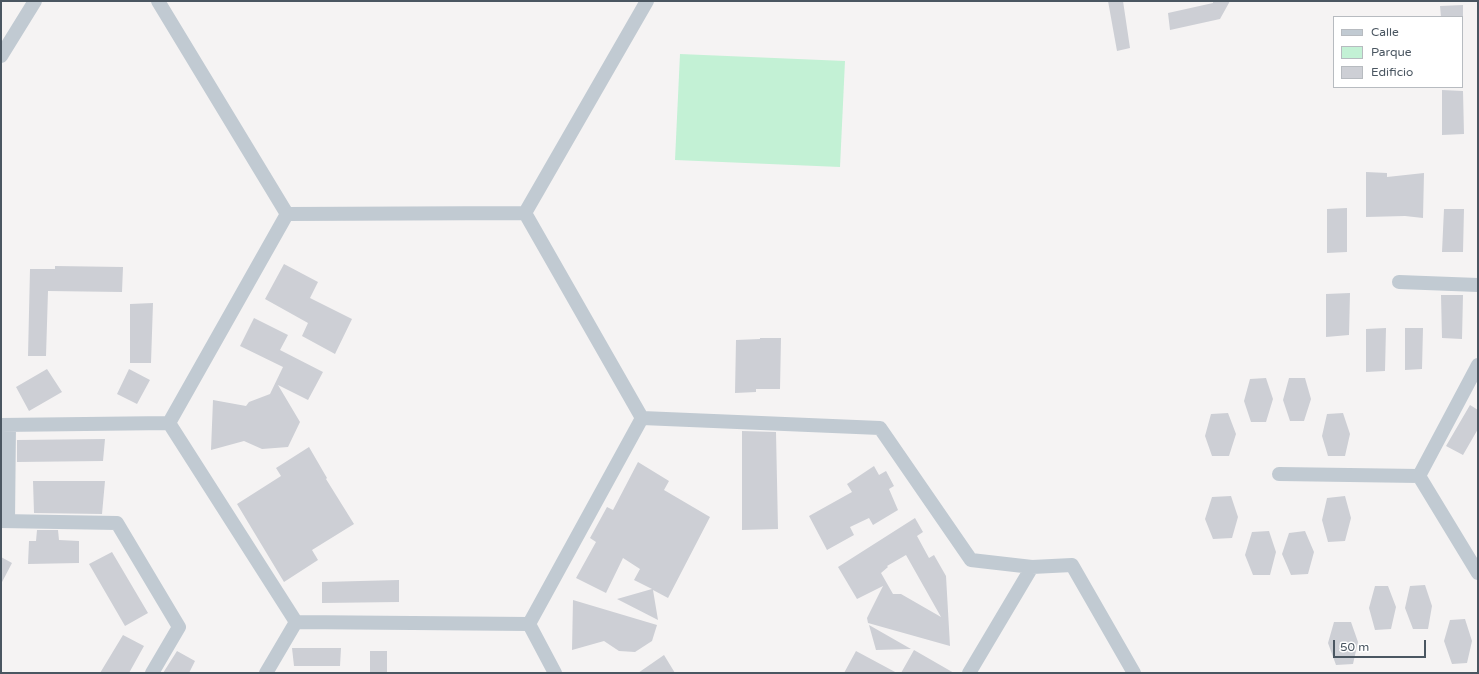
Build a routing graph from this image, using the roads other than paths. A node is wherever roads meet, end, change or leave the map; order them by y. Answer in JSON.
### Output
{"nodes":[{"id":1,"x":36,"y":1,"type":"edge"},
{"id":2,"x":158,"y":1,"type":"edge"},
{"id":3,"x":647,"y":1,"type":"edge"},
{"id":4,"x":1,"y":56,"type":"edge"},
{"id":5,"x":525,"y":213,"type":"junction"},
{"id":6,"x":287,"y":214,"type":"junction"},
{"id":7,"x":1399,"y":282,"type":"dead end"},
{"id":8,"x":1478,"y":285,"type":"edge"},
{"id":9,"x":1478,"y":365,"type":"edge"},
{"id":10,"x":642,"y":418,"type":"junction"},
{"id":11,"x":168,"y":423,"type":"junction"},
{"id":12,"x":5,"y":425,"type":"edge"},
{"id":13,"x":1279,"y":474,"type":"dead end"},
{"id":14,"x":1419,"y":476,"type":"junction"},
{"id":15,"x":5,"y":521,"type":"edge"},
{"id":16,"x":1032,"y":567,"type":"junction"},
{"id":17,"x":1478,"y":573,"type":"edge"},
{"id":18,"x":296,"y":622,"type":"junction"},
{"id":19,"x":529,"y":624,"type":"junction"},
{"id":20,"x":152,"y":673,"type":"edge"},
{"id":21,"x":266,"y":673,"type":"edge"},
{"id":22,"x":555,"y":673,"type":"edge"},
{"id":23,"x":969,"y":673,"type":"edge"},
{"id":24,"x":1134,"y":673,"type":"edge"}],
"edges":[{"from":1,"to":4,"type":"street"},
{"from":2,"to":6,"type":"street"},
{"from":3,"to":5,"type":"street"},
{"from":5,"to":6,"type":"street"},
{"from":5,"to":10,"type":"street"},
{"from":6,"to":11,"type":"street"},
{"from":7,"to":8,"type":"street"},
{"from":9,"to":14,"type":"street"},
{"from":10,"to":16,"type":"street"},
{"from":10,"to":19,"type":"street"},
{"from":11,"to":12,"type":"street"},
{"from":11,"to":18,"type":"street"},
{"from":12,"to":15,"type":"street"},
{"from":13,"to":14,"type":"street"},
{"from":14,"to":17,"type":"street"},
{"from":15,"to":20,"type":"street"},
{"from":16,"to":23,"type":"street"},
{"from":16,"to":24,"type":"street"},
{"from":18,"to":19,"type":"street"},
{"from":18,"to":21,"type":"street"},
{"from":19,"to":22,"type":"street"}]}
